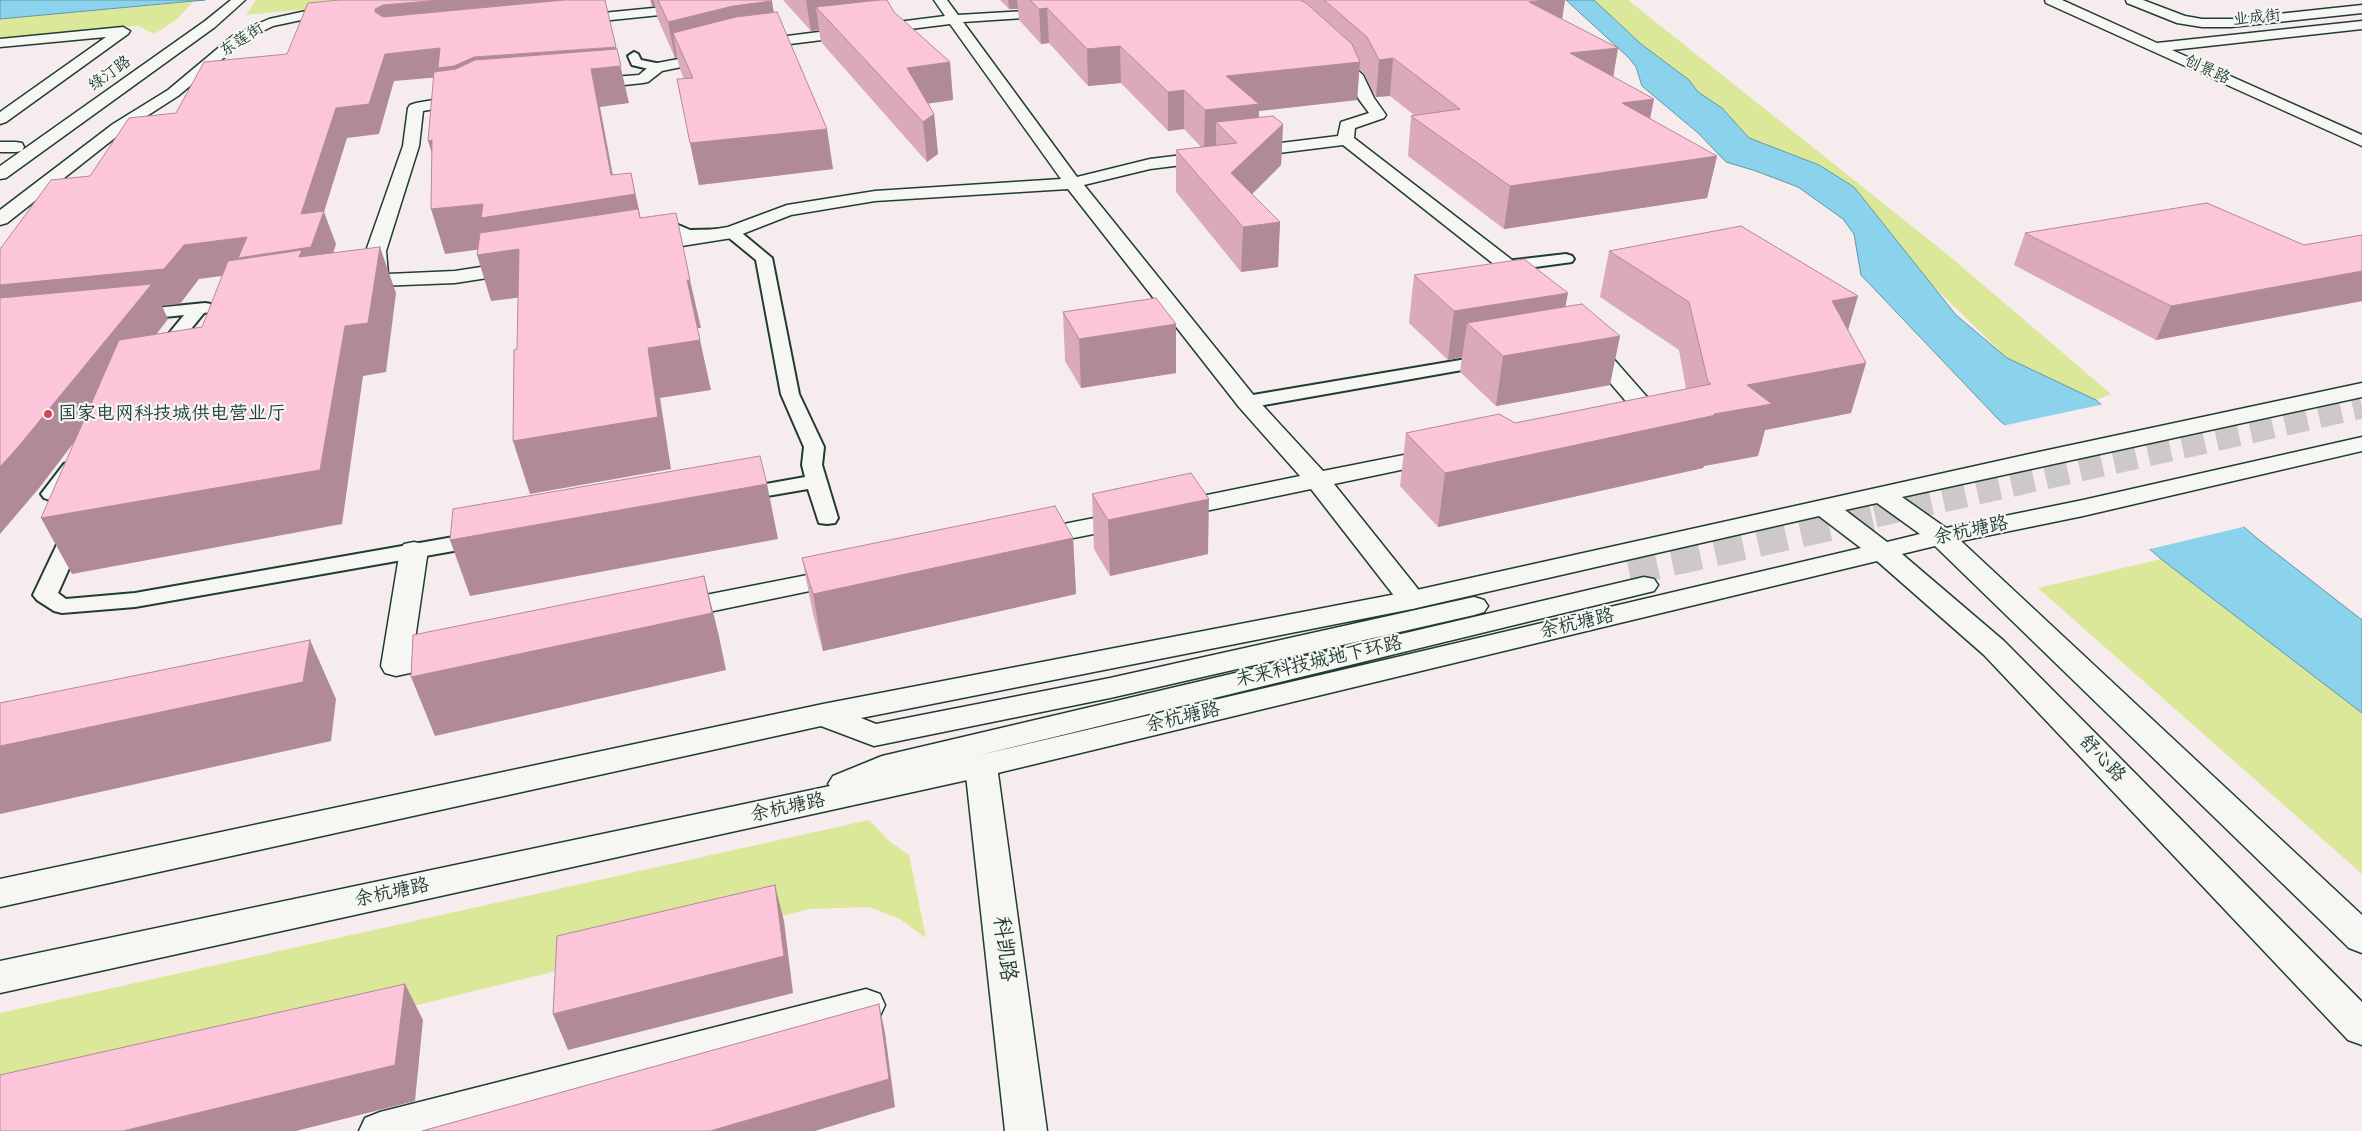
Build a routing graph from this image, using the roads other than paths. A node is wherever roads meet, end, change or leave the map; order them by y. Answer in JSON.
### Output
{"nodes":[{"id":1,"x":940,"y":0,"type":"edge"},
{"id":2,"x":2051,"y":0,"type":"edge"},
{"id":3,"x":2132,"y":0,"type":"edge"},
{"id":4,"x":237,"y":2,"type":"edge"},
{"id":5,"x":706,"y":7,"type":"edge"},
{"id":6,"x":208,"y":8,"type":"dead end"},
{"id":7,"x":2362,"y":9,"type":"edge"},
{"id":8,"x":1072,"y":10,"type":"edge"},
{"id":9,"x":353,"y":11,"type":"edge"},
{"id":10,"x":955,"y":19,"type":"junction"},
{"id":11,"x":559,"y":21,"type":"edge"},
{"id":12,"x":2362,"y":25,"type":"edge"},
{"id":13,"x":0,"y":43,"type":"edge"},
{"id":14,"x":1320,"y":44,"type":"edge"},
{"id":15,"x":2155,"y":47,"type":"junction"},
{"id":16,"x":634,"y":56,"type":"dead end"},
{"id":17,"x":657,"y":67,"type":"junction"},
{"id":18,"x":567,"y":85,"type":"edge"},
{"id":19,"x":482,"y":92,"type":"edge"},
{"id":20,"x":0,"y":119,"type":"edge"},
{"id":21,"x":1346,"y":140,"type":"junction"},
{"id":22,"x":2362,"y":141,"type":"edge"},
{"id":23,"x":8,"y":147,"type":"edge"},
{"id":24,"x":0,"y":158,"type":"edge"},
{"id":25,"x":0,"y":174,"type":"edge"},
{"id":26,"x":1073,"y":183,"type":"junction"},
{"id":27,"x":0,"y":219,"type":"edge"},
{"id":28,"x":662,"y":223,"type":"edge"},
{"id":29,"x":732,"y":232,"type":"junction"},
{"id":30,"x":627,"y":249,"type":"edge"},
{"id":31,"x":1566,"y":259,"type":"dead end"},
{"id":32,"x":541,"y":263,"type":"edge"},
{"id":33,"x":1506,"y":266,"type":"junction"},
{"id":34,"x":378,"y":280,"type":"junction"},
{"id":35,"x":359,"y":283,"type":"edge"},
{"id":36,"x":1547,"y":296,"type":"edge"},
{"id":37,"x":208,"y":308,"type":"junction"},
{"id":38,"x":119,"y":317,"type":"edge"},
{"id":39,"x":200,"y":337,"type":"edge"},
{"id":40,"x":1577,"y":340,"type":"edge"},
{"id":41,"x":1510,"y":356,"type":"edge"},
{"id":42,"x":150,"y":368,"type":"edge"},
{"id":43,"x":2362,"y":390,"type":"edge"},
{"id":44,"x":1248,"y":402,"type":"junction"},
{"id":45,"x":1607,"y":418,"type":"edge"},
{"id":46,"x":2362,"y":444,"type":"edge"},
{"id":47,"x":1453,"y":452,"type":"edge"},
{"id":48,"x":81,"y":454,"type":"edge"},
{"id":49,"x":1318,"y":481,"type":"junction"},
{"id":50,"x":817,"y":482,"type":"junction"},
{"id":51,"x":1882,"y":495,"type":"junction"},
{"id":52,"x":719,"y":498,"type":"edge"},
{"id":53,"x":1825,"y":508,"type":"junction"},
{"id":54,"x":827,"y":518,"type":"dead end"},
{"id":55,"x":502,"y":535,"type":"edge"},
{"id":56,"x":1941,"y":537,"type":"junction"},
{"id":57,"x":1004,"y":544,"type":"edge"},
{"id":58,"x":414,"y":550,"type":"junction"},
{"id":59,"x":1882,"y":551,"type":"junction"},
{"id":60,"x":867,"y":572,"type":"edge"},
{"id":61,"x":1412,"y":600,"type":"junction"},
{"id":62,"x":651,"y":615,"type":"edge"},
{"id":63,"x":474,"y":650,"type":"edge"},
{"id":64,"x":823,"y":715,"type":"junction"},
{"id":65,"x":981,"y":766,"type":"junction"},
{"id":66,"x":796,"y":806,"type":"junction"},
{"id":67,"x":0,"y":893,"type":"edge"},
{"id":68,"x":2362,"y":938,"type":"edge"},
{"id":69,"x":0,"y":977,"type":"edge"},
{"id":70,"x":866,"y":1005,"type":"dead end"},
{"id":71,"x":2362,"y":1028,"type":"edge"},
{"id":72,"x":380,"y":1131,"type":"edge"},
{"id":73,"x":1026,"y":1131,"type":"edge"}],
"edges":[{"from":1,"to":10,"type":"street"},
{"from":2,"to":15,"type":"street","name":"创景路"},
{"from":3,"to":7,"type":"street"},
{"from":4,"to":25,"type":"street","name":"绿汀路"},
{"from":5,"to":11,"type":"street"},
{"from":6,"to":23,"type":"street","name":"绿汀路"},
{"from":8,"to":10,"type":"street"},
{"from":9,"to":27,"type":"street","name":"东莲街"},
{"from":10,"to":17,"type":"street"},
{"from":10,"to":26,"type":"street"},
{"from":12,"to":15,"type":"street","name":"业成街"},
{"from":13,"to":20,"type":"street"},
{"from":14,"to":21,"type":"street"},
{"from":15,"to":22,"type":"street","name":"创景路"},
{"from":16,"to":17,"type":"lane"},
{"from":17,"to":18,"type":"street"},
{"from":19,"to":34,"type":"street"},
{"from":21,"to":26,"type":"street"},
{"from":21,"to":33,"type":"street"},
{"from":23,"to":24,"type":"street","name":"绿汀路"},
{"from":26,"to":29,"type":"street"},
{"from":26,"to":44,"type":"street"},
{"from":28,"to":29,"type":"lane"},
{"from":29,"to":30,"type":"street"},
{"from":29,"to":50,"type":"lane"},
{"from":31,"to":33,"type":"lane"},
{"from":32,"to":34,"type":"street"},
{"from":33,"to":36,"type":"street"},
{"from":34,"to":35,"type":"lane"},
{"from":37,"to":38,"type":"lane"},
{"from":37,"to":39,"type":"lane"},
{"from":37,"to":42,"type":"lane"},
{"from":40,"to":45,"type":"street"},
{"from":41,"to":44,"type":"lane"},
{"from":43,"to":51,"type":"street"},
{"from":44,"to":49,"type":"street"},
{"from":46,"to":56,"type":"street","name":"余杭塘路"},
{"from":47,"to":49,"type":"street"},
{"from":48,"to":58,"type":"lane"},
{"from":49,"to":57,"type":"street"},
{"from":49,"to":61,"type":"street"},
{"from":50,"to":52,"type":"lane"},
{"from":50,"to":54,"type":"lane"},
{"from":51,"to":53,"type":"street"},
{"from":51,"to":56,"type":"street"},
{"from":53,"to":59,"type":"street","name":"舒心路"},
{"from":53,"to":61,"type":"street"},
{"from":55,"to":58,"type":"lane"},
{"from":56,"to":59,"type":"street","name":"余杭塘路"},
{"from":56,"to":68,"type":"street"},
{"from":58,"to":63,"type":"street"},
{"from":59,"to":65,"type":"street","name":"余杭塘路"},
{"from":59,"to":71,"type":"street","name":"舒心路"},
{"from":60,"to":62,"type":"street"},
{"from":61,"to":64,"type":"street"},
{"from":64,"to":66,"type":"street","name":"未来科技城地下环路"},
{"from":64,"to":67,"type":"street"},
{"from":65,"to":66,"type":"street","name":"余杭塘路"},
{"from":65,"to":73,"type":"street","name":"科凯路"},
{"from":66,"to":69,"type":"street","name":"余杭塘路"},
{"from":70,"to":72,"type":"street"}]}
